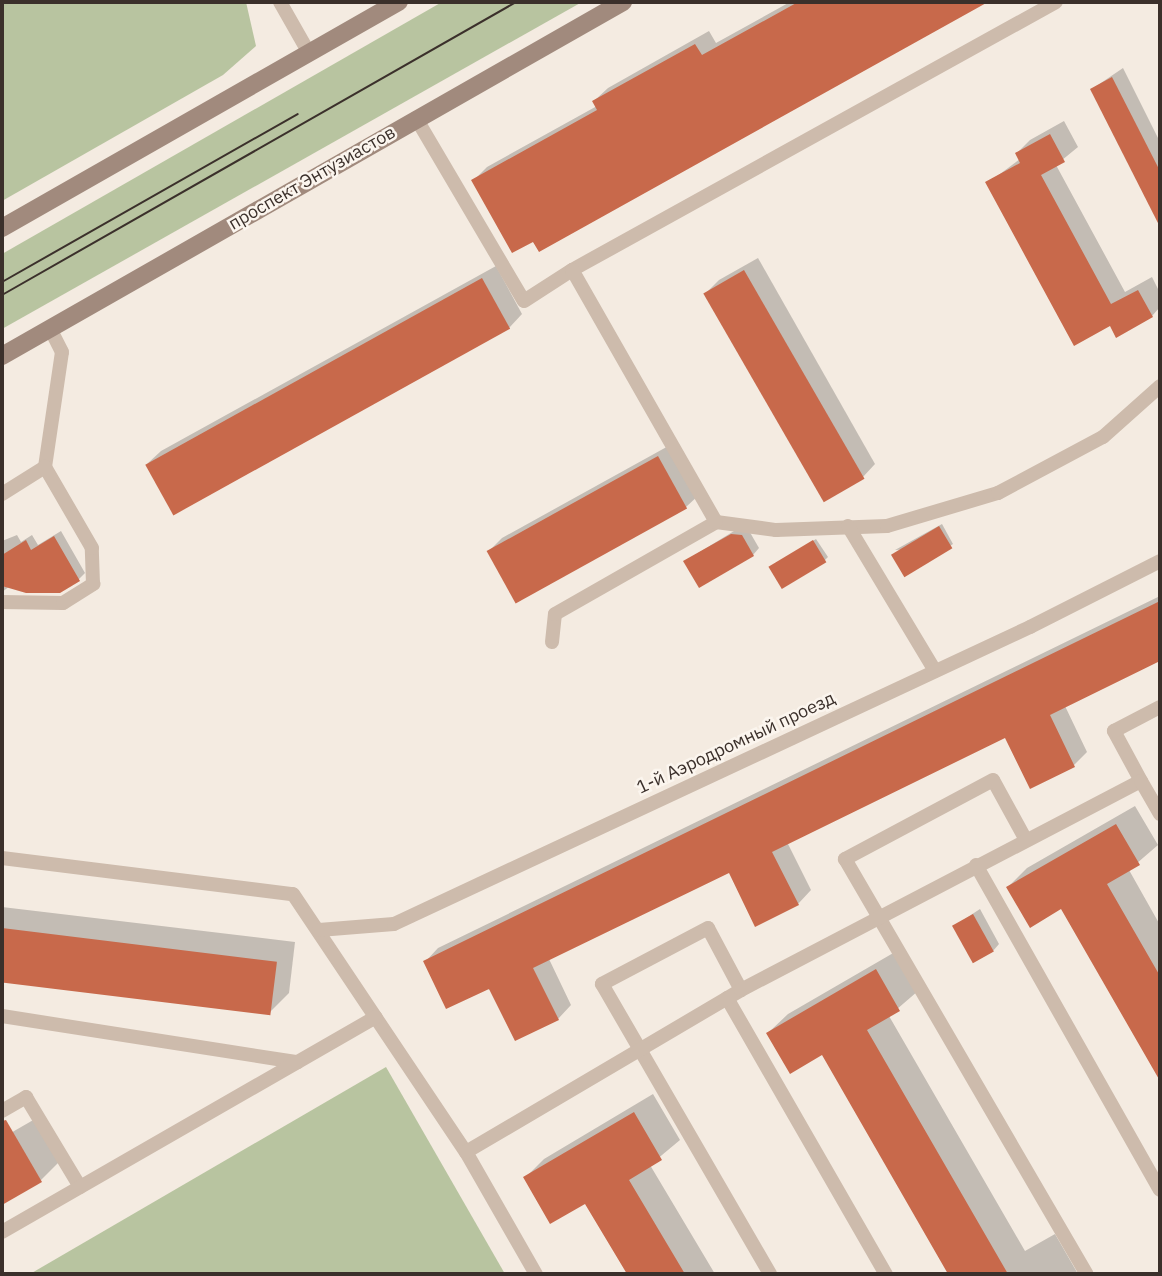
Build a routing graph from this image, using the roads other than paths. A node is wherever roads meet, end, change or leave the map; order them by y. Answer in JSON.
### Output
{"nodes":[{"id":1,"x":281,"y":2,"type":"edge"},
{"id":2,"x":399,"y":2,"type":"edge"},
{"id":3,"x":623,"y":2,"type":"edge"},
{"id":4,"x":1056,"y":2,"type":"edge"},
{"id":5,"x":309,"y":53,"type":"junction"},
{"id":6,"x":416,"y":118,"type":"junction"},
{"id":7,"x":2,"y":228,"type":"edge"},
{"id":8,"x":572,"y":270,"type":"junction"},
{"id":9,"x":50,"y":328,"type":"junction"},
{"id":10,"x":2,"y":356,"type":"edge"},
{"id":11,"x":1160,"y":386,"type":"edge"},
{"id":12,"x":45,"y":467,"type":"junction"},
{"id":13,"x":2,"y":494,"type":"edge"},
{"id":14,"x":716,"y":522,"type":"junction"},
{"id":15,"x":848,"y":526,"type":"junction"},
{"id":16,"x":1160,"y":561,"type":"edge"},
{"id":17,"x":2,"y":602,"type":"edge"},
{"id":18,"x":552,"y":642,"type":"dead end"},
{"id":19,"x":934,"y":671,"type":"junction"},
{"id":20,"x":1160,"y":708,"type":"edge"},
{"id":21,"x":1141,"y":781,"type":"junction"},
{"id":22,"x":1160,"y":814,"type":"edge"},
{"id":23,"x":1026,"y":840,"type":"junction"},
{"id":24,"x":2,"y":858,"type":"edge"},
{"id":25,"x":976,"y":866,"type":"junction"},
{"id":26,"x":877,"y":915,"type":"junction"},
{"id":27,"x":319,"y":930,"type":"junction"},
{"id":28,"x":741,"y":990,"type":"junction"},
{"id":29,"x":726,"y":998,"type":"junction"},
{"id":30,"x":2,"y":1016,"type":"edge"},
{"id":31,"x":376,"y":1017,"type":"junction"},
{"id":32,"x":636,"y":1049,"type":"junction"},
{"id":33,"x":297,"y":1062,"type":"junction"},
{"id":34,"x":2,"y":1111,"type":"edge"},
{"id":35,"x":466,"y":1153,"type":"junction"},
{"id":36,"x":80,"y":1187,"type":"junction"},
{"id":37,"x":1160,"y":1190,"type":"edge"},
{"id":38,"x":2,"y":1232,"type":"edge"},
{"id":39,"x":536,"y":1274,"type":"edge"},
{"id":40,"x":770,"y":1274,"type":"edge"},
{"id":41,"x":886,"y":1274,"type":"edge"},
{"id":42,"x":1087,"y":1274,"type":"edge"}],
"edges":[{"from":1,"to":5,"type":"lane"},
{"from":2,"to":5,"type":"main road"},
{"from":3,"to":6,"type":"main road","name":"проспект Энтузиастов"},
{"from":4,"to":8,"type":"lane"},
{"from":5,"to":7,"type":"main road"},
{"from":6,"to":8,"type":"lane"},
{"from":6,"to":9,"type":"main road","name":"проспект Энтузиастов"},
{"from":8,"to":14,"type":"lane"},
{"from":9,"to":10,"type":"main road","name":"проспект Энтузиастов"},
{"from":9,"to":12,"type":"lane"},
{"from":11,"to":15,"type":"lane"},
{"from":12,"to":13,"type":"lane"},
{"from":12,"to":17,"type":"lane"},
{"from":14,"to":15,"type":"lane"},
{"from":14,"to":18,"type":"lane"},
{"from":15,"to":19,"type":"lane"},
{"from":16,"to":19,"type":"lane","name":"1-й Аэродромный проезд"},
{"from":19,"to":27,"type":"lane","name":"1-й Аэродромный проезд"},
{"from":20,"to":21,"type":"lane"},
{"from":21,"to":22,"type":"lane"},
{"from":21,"to":23,"type":"lane"},
{"from":23,"to":25,"type":"lane"},
{"from":23,"to":26,"type":"lane"},
{"from":24,"to":27,"type":"lane"},
{"from":25,"to":26,"type":"lane"},
{"from":25,"to":37,"type":"lane"},
{"from":26,"to":28,"type":"lane"},
{"from":26,"to":42,"type":"lane"},
{"from":27,"to":31,"type":"lane"},
{"from":28,"to":29,"type":"lane"},
{"from":28,"to":32,"type":"lane"},
{"from":29,"to":32,"type":"lane"},
{"from":29,"to":41,"type":"lane"},
{"from":30,"to":33,"type":"lane"},
{"from":31,"to":33,"type":"lane"},
{"from":31,"to":35,"type":"lane"},
{"from":32,"to":35,"type":"lane"},
{"from":32,"to":40,"type":"lane"},
{"from":33,"to":36,"type":"lane"},
{"from":34,"to":36,"type":"lane"},
{"from":35,"to":39,"type":"lane"},
{"from":36,"to":38,"type":"lane"}]}
